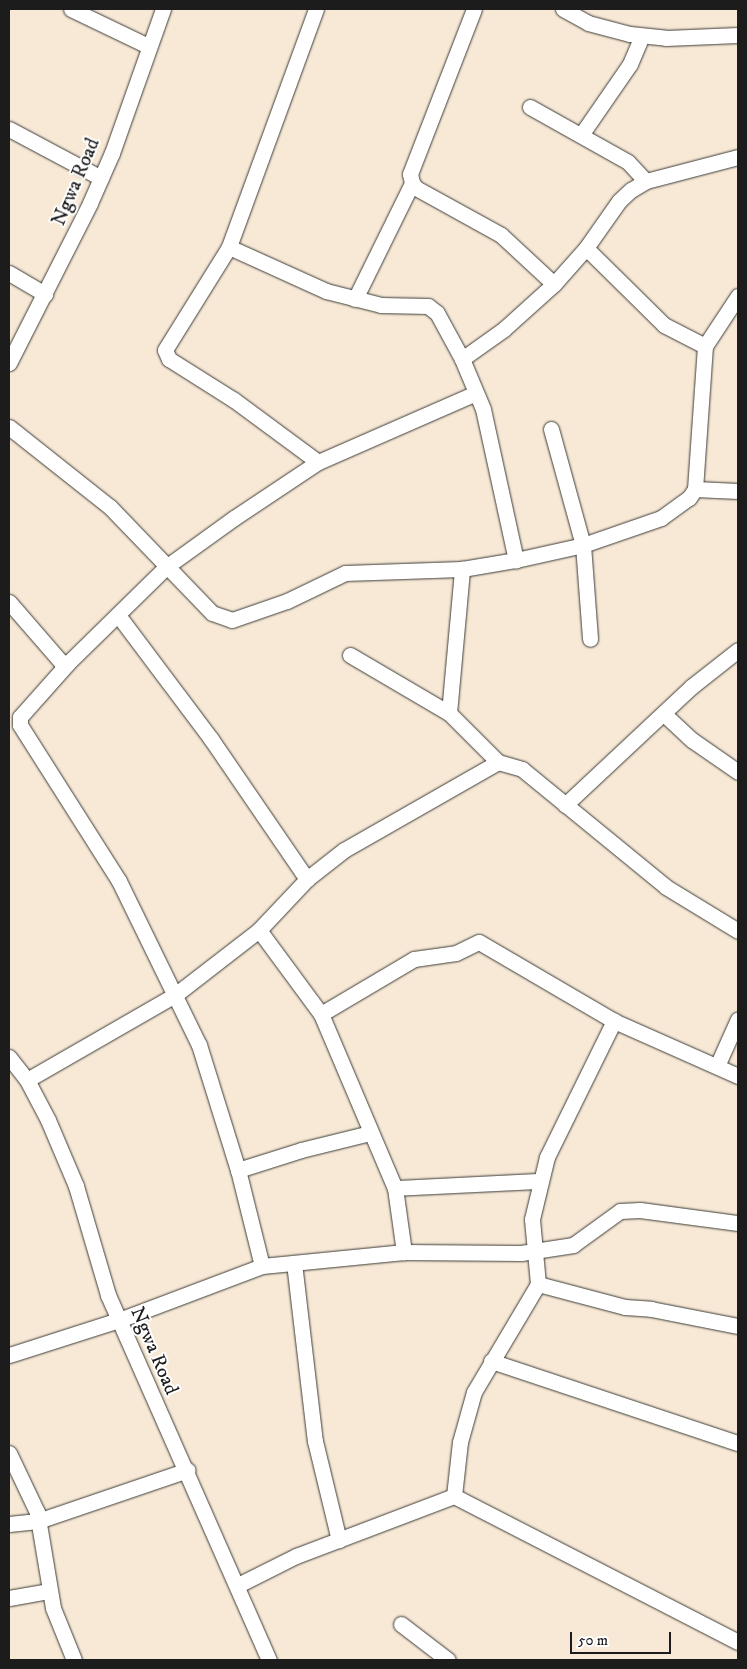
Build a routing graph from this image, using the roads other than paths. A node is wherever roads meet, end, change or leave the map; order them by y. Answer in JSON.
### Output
{"nodes":[{"id":1,"x":71,"y":9,"type":"edge"},
{"id":2,"x":163,"y":9,"type":"edge"},
{"id":3,"x":316,"y":9,"type":"edge"},
{"id":4,"x":474,"y":9,"type":"edge"},
{"id":5,"x":563,"y":9,"type":"edge"},
{"id":6,"x":738,"y":35,"type":"edge"},
{"id":7,"x":642,"y":36,"type":"junction"},
{"id":8,"x":148,"y":46,"type":"junction"},
{"id":9,"x":530,"y":107,"type":"dead end"},
{"id":10,"x":9,"y":129,"type":"edge"},
{"id":11,"x":581,"y":136,"type":"junction"},
{"id":12,"x":738,"y":157,"type":"edge"},
{"id":13,"x":101,"y":178,"type":"junction"},
{"id":14,"x":646,"y":181,"type":"junction"},
{"id":15,"x":412,"y":183,"type":"junction"},
{"id":16,"x":229,"y":247,"type":"junction"},
{"id":17,"x":586,"y":248,"type":"junction"},
{"id":18,"x":9,"y":273,"type":"edge"},
{"id":19,"x":554,"y":284,"type":"junction"},
{"id":20,"x":45,"y":294,"type":"junction"},
{"id":21,"x":738,"y":296,"type":"edge"},
{"id":22,"x":355,"y":299,"type":"junction"},
{"id":23,"x":705,"y":346,"type":"junction"},
{"id":24,"x":462,"y":359,"type":"junction"},
{"id":25,"x":9,"y":363,"type":"edge"},
{"id":26,"x":476,"y":393,"type":"junction"},
{"id":27,"x":9,"y":427,"type":"edge"},
{"id":28,"x":550,"y":429,"type":"dead end"},
{"id":29,"x":318,"y":462,"type":"junction"},
{"id":30,"x":695,"y":489,"type":"junction"},
{"id":31,"x":738,"y":491,"type":"edge"},
{"id":32,"x":583,"y":545,"type":"junction"},
{"id":33,"x":516,"y":560,"type":"junction"},
{"id":34,"x":166,"y":567,"type":"junction"},
{"id":35,"x":462,"y":569,"type":"junction"},
{"id":36,"x":9,"y":602,"type":"edge"},
{"id":37,"x":118,"y":615,"type":"junction"},
{"id":38,"x":590,"y":639,"type":"dead end"},
{"id":39,"x":738,"y":650,"type":"edge"},
{"id":40,"x":350,"y":655,"type":"dead end"},
{"id":41,"x":68,"y":663,"type":"junction"},
{"id":42,"x":450,"y":713,"type":"junction"},
{"id":43,"x":664,"y":714,"type":"junction"},
{"id":44,"x":498,"y":762,"type":"junction"},
{"id":45,"x":738,"y":772,"type":"edge"},
{"id":46,"x":566,"y":805,"type":"junction"},
{"id":47,"x":307,"y":879,"type":"junction"},
{"id":48,"x":259,"y":930,"type":"junction"},
{"id":49,"x":738,"y":931,"type":"edge"},
{"id":50,"x":175,"y":995,"type":"junction"},
{"id":51,"x":321,"y":1014,"type":"junction"},
{"id":52,"x":738,"y":1019,"type":"edge"},
{"id":53,"x":614,"y":1021,"type":"junction"},
{"id":54,"x":9,"y":1057,"type":"edge"},
{"id":55,"x":717,"y":1066,"type":"junction"},
{"id":56,"x":738,"y":1076,"type":"edge"},
{"id":57,"x":27,"y":1080,"type":"junction"},
{"id":58,"x":370,"y":1134,"type":"junction"},
{"id":59,"x":238,"y":1170,"type":"junction"},
{"id":60,"x":540,"y":1181,"type":"junction"},
{"id":61,"x":395,"y":1188,"type":"junction"},
{"id":62,"x":738,"y":1222,"type":"edge"},
{"id":63,"x":533,"y":1250,"type":"junction"},
{"id":64,"x":404,"y":1252,"type":"junction"},
{"id":65,"x":294,"y":1263,"type":"junction"},
{"id":66,"x":262,"y":1266,"type":"junction"},
{"id":67,"x":538,"y":1284,"type":"junction"},
{"id":68,"x":120,"y":1320,"type":"junction"},
{"id":69,"x":738,"y":1326,"type":"edge"},
{"id":70,"x":9,"y":1355,"type":"edge"},
{"id":71,"x":491,"y":1361,"type":"junction"},
{"id":72,"x":738,"y":1443,"type":"edge"},
{"id":73,"x":9,"y":1453,"type":"edge"},
{"id":74,"x":188,"y":1470,"type":"junction"},
{"id":75,"x":454,"y":1496,"type":"junction"},
{"id":76,"x":38,"y":1522,"type":"junction"},
{"id":77,"x":9,"y":1524,"type":"edge"},
{"id":78,"x":340,"y":1540,"type":"junction"},
{"id":79,"x":238,"y":1584,"type":"junction"},
{"id":80,"x":49,"y":1591,"type":"junction"},
{"id":81,"x":9,"y":1598,"type":"edge"},
{"id":82,"x":401,"y":1624,"type":"dead end"},
{"id":83,"x":738,"y":1642,"type":"edge"},
{"id":84,"x":74,"y":1660,"type":"edge"},
{"id":85,"x":269,"y":1660,"type":"edge"},
{"id":86,"x":448,"y":1660,"type":"edge"}],
"edges":[{"from":1,"to":8,"type":"street"},
{"from":2,"to":8,"type":"street","name":"Ngwa Road"},
{"from":3,"to":16,"type":"street"},
{"from":4,"to":15,"type":"street"},
{"from":5,"to":7,"type":"street"},
{"from":6,"to":7,"type":"street"},
{"from":7,"to":11,"type":"street"},
{"from":8,"to":13,"type":"street","name":"Ngwa Road"},
{"from":9,"to":11,"type":"street"},
{"from":10,"to":13,"type":"street"},
{"from":11,"to":14,"type":"street"},
{"from":12,"to":14,"type":"street"},
{"from":13,"to":20,"type":"street","name":"Ngwa Road"},
{"from":14,"to":17,"type":"street"},
{"from":15,"to":19,"type":"street"},
{"from":15,"to":22,"type":"street"},
{"from":16,"to":22,"type":"street"},
{"from":16,"to":29,"type":"street"},
{"from":17,"to":19,"type":"street"},
{"from":17,"to":23,"type":"street"},
{"from":18,"to":20,"type":"street"},
{"from":19,"to":24,"type":"street"},
{"from":20,"to":25,"type":"street","name":"Ngwa Road"},
{"from":21,"to":23,"type":"street"},
{"from":22,"to":24,"type":"street"},
{"from":23,"to":30,"type":"street"},
{"from":24,"to":26,"type":"street"},
{"from":26,"to":29,"type":"street"},
{"from":26,"to":33,"type":"street"},
{"from":27,"to":34,"type":"street"},
{"from":28,"to":32,"type":"street"},
{"from":29,"to":34,"type":"street"},
{"from":30,"to":31,"type":"street"},
{"from":30,"to":32,"type":"street"},
{"from":32,"to":33,"type":"street"},
{"from":32,"to":38,"type":"street"},
{"from":33,"to":35,"type":"street"},
{"from":34,"to":35,"type":"street"},
{"from":34,"to":37,"type":"street"},
{"from":35,"to":42,"type":"street"},
{"from":36,"to":41,"type":"street"},
{"from":37,"to":41,"type":"street"},
{"from":37,"to":47,"type":"street"},
{"from":39,"to":43,"type":"street"},
{"from":40,"to":42,"type":"street"},
{"from":41,"to":50,"type":"street"},
{"from":42,"to":44,"type":"street"},
{"from":43,"to":45,"type":"street"},
{"from":43,"to":46,"type":"street"},
{"from":44,"to":46,"type":"street"},
{"from":44,"to":47,"type":"street"},
{"from":46,"to":49,"type":"street"},
{"from":47,"to":48,"type":"street"},
{"from":48,"to":50,"type":"street"},
{"from":48,"to":51,"type":"street"},
{"from":50,"to":57,"type":"street"},
{"from":50,"to":59,"type":"street"},
{"from":51,"to":53,"type":"street"},
{"from":51,"to":58,"type":"street"},
{"from":52,"to":55,"type":"street"},
{"from":53,"to":55,"type":"street"},
{"from":53,"to":60,"type":"street"},
{"from":54,"to":57,"type":"street","name":"Ngwa Road"},
{"from":55,"to":56,"type":"street"},
{"from":57,"to":68,"type":"street","name":"Ngwa Road"},
{"from":58,"to":59,"type":"street"},
{"from":58,"to":61,"type":"street"},
{"from":59,"to":66,"type":"street"},
{"from":60,"to":61,"type":"street"},
{"from":60,"to":63,"type":"street"},
{"from":61,"to":64,"type":"street"},
{"from":62,"to":63,"type":"street"},
{"from":63,"to":64,"type":"street"},
{"from":63,"to":67,"type":"street"},
{"from":64,"to":65,"type":"street"},
{"from":65,"to":66,"type":"street"},
{"from":65,"to":78,"type":"street"},
{"from":66,"to":68,"type":"street"},
{"from":67,"to":69,"type":"street"},
{"from":67,"to":71,"type":"street"},
{"from":68,"to":70,"type":"street"},
{"from":68,"to":74,"type":"street","name":"Ngwa Road"},
{"from":71,"to":72,"type":"street"},
{"from":71,"to":75,"type":"street"},
{"from":73,"to":76,"type":"street"},
{"from":74,"to":76,"type":"street"},
{"from":74,"to":79,"type":"street","name":"Ngwa Road"},
{"from":75,"to":78,"type":"street"},
{"from":75,"to":83,"type":"street"},
{"from":76,"to":77,"type":"street"},
{"from":76,"to":80,"type":"street"},
{"from":78,"to":79,"type":"street"},
{"from":79,"to":85,"type":"street","name":"Ngwa Road"},
{"from":80,"to":81,"type":"street"},
{"from":80,"to":84,"type":"street"},
{"from":82,"to":86,"type":"street"}]}
